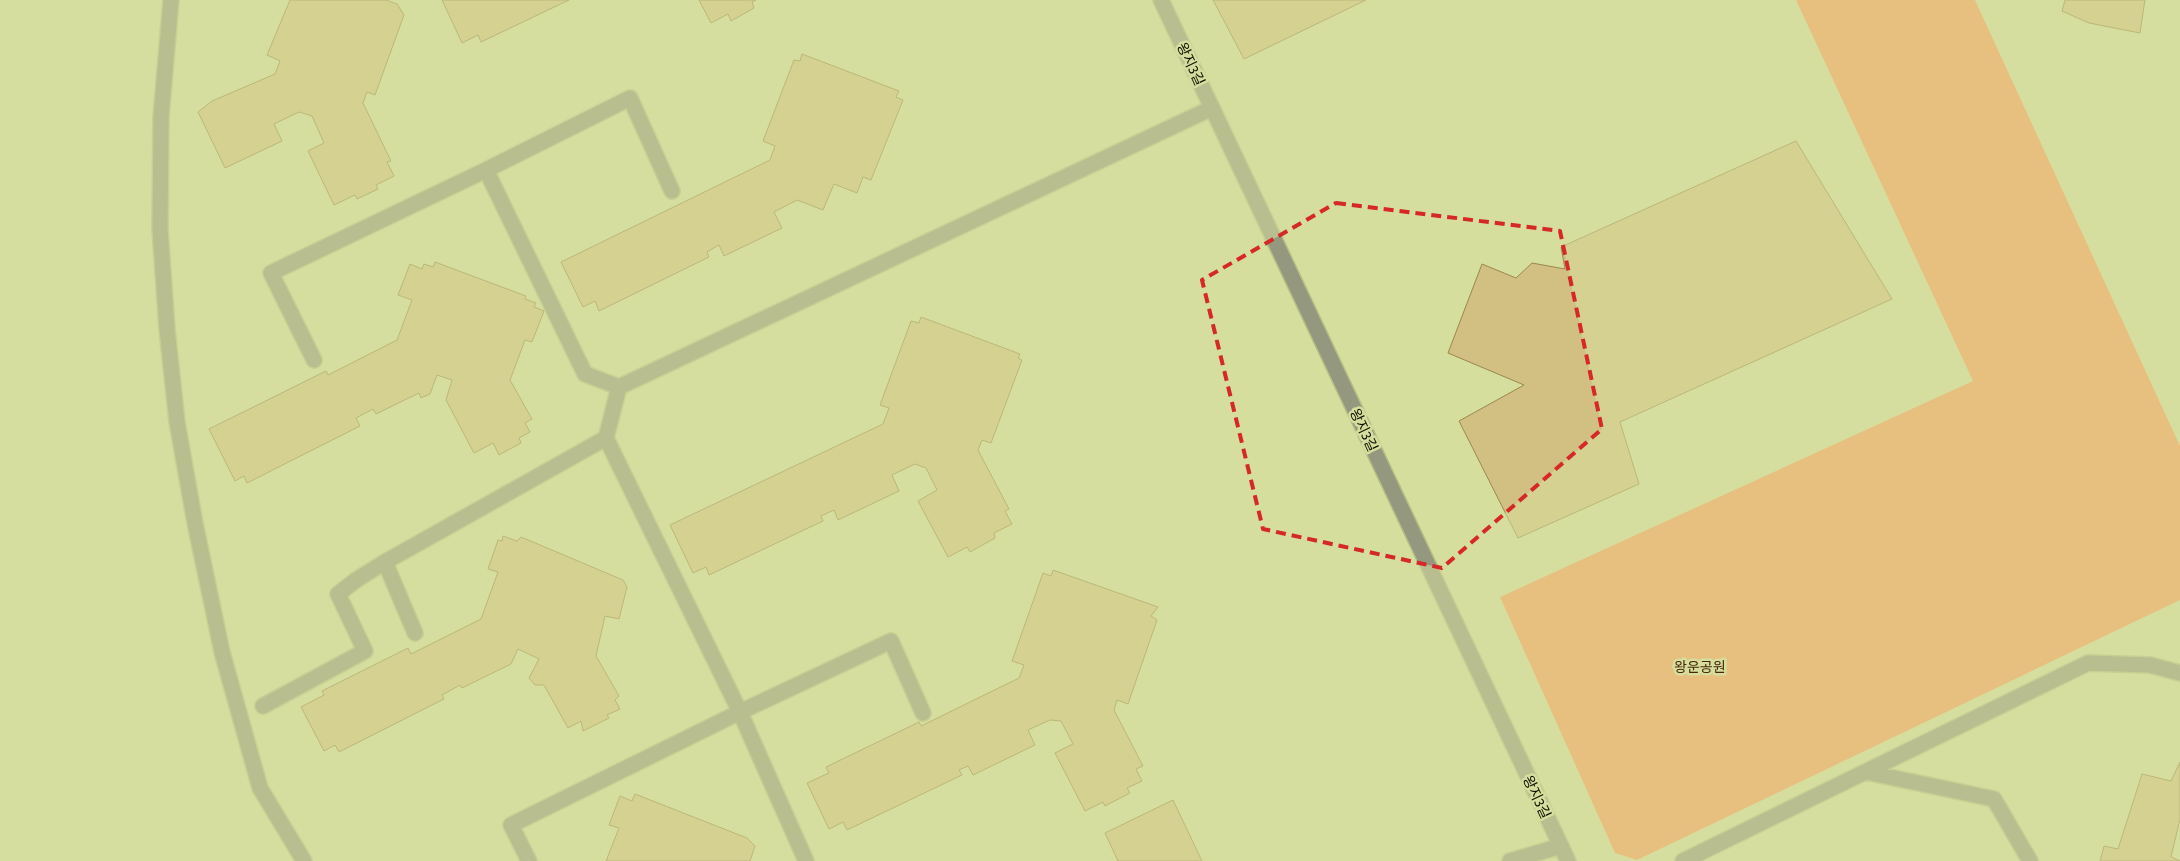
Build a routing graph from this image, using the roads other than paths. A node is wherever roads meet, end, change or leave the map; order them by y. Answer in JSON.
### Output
{"nodes":[{"id":1,"x":171,"y":0,"type":"edge"},
{"id":2,"x":1160,"y":0,"type":"edge"},
{"id":3,"x":1212,"y":108,"type":"junction"},
{"id":4,"x":486,"y":170,"type":"junction"},
{"id":5,"x":672,"y":191,"type":"dead end"},
{"id":6,"x":314,"y":360,"type":"dead end"},
{"id":7,"x":619,"y":387,"type":"junction"},
{"id":8,"x":606,"y":438,"type":"junction"},
{"id":9,"x":385,"y":562,"type":"junction"},
{"id":10,"x":415,"y":633,"type":"dead end"},
{"id":11,"x":2180,"y":673,"type":"edge"},
{"id":12,"x":263,"y":706,"type":"dead end"},
{"id":13,"x":740,"y":712,"type":"junction"},
{"id":14,"x":923,"y":713,"type":"dead end"},
{"id":15,"x":1866,"y":772,"type":"junction"},
{"id":16,"x":1561,"y":846,"type":"junction"},
{"id":17,"x":304,"y":861,"type":"edge"},
{"id":18,"x":529,"y":861,"type":"edge"},
{"id":19,"x":806,"y":861,"type":"edge"},
{"id":20,"x":1510,"y":861,"type":"edge"},
{"id":21,"x":1568,"y":861,"type":"edge"},
{"id":22,"x":1683,"y":861,"type":"edge"},
{"id":23,"x":2030,"y":861,"type":"edge"}],
"edges":[{"from":1,"to":17,"type":"street"},
{"from":2,"to":3,"type":"street","name":"왕지3길"},
{"from":3,"to":7,"type":"street"},
{"from":3,"to":16,"type":"street","name":"왕지3길"},
{"from":4,"to":5,"type":"street"},
{"from":4,"to":6,"type":"street"},
{"from":4,"to":7,"type":"street"},
{"from":7,"to":8,"type":"street"},
{"from":8,"to":9,"type":"street"},
{"from":8,"to":13,"type":"street"},
{"from":9,"to":10,"type":"street"},
{"from":9,"to":12,"type":"street"},
{"from":11,"to":15,"type":"street"},
{"from":13,"to":14,"type":"street"},
{"from":13,"to":18,"type":"street"},
{"from":13,"to":19,"type":"street"},
{"from":15,"to":22,"type":"street"},
{"from":15,"to":23,"type":"street"},
{"from":16,"to":20,"type":"street"},
{"from":16,"to":21,"type":"street","name":"왕지3길"}]}
